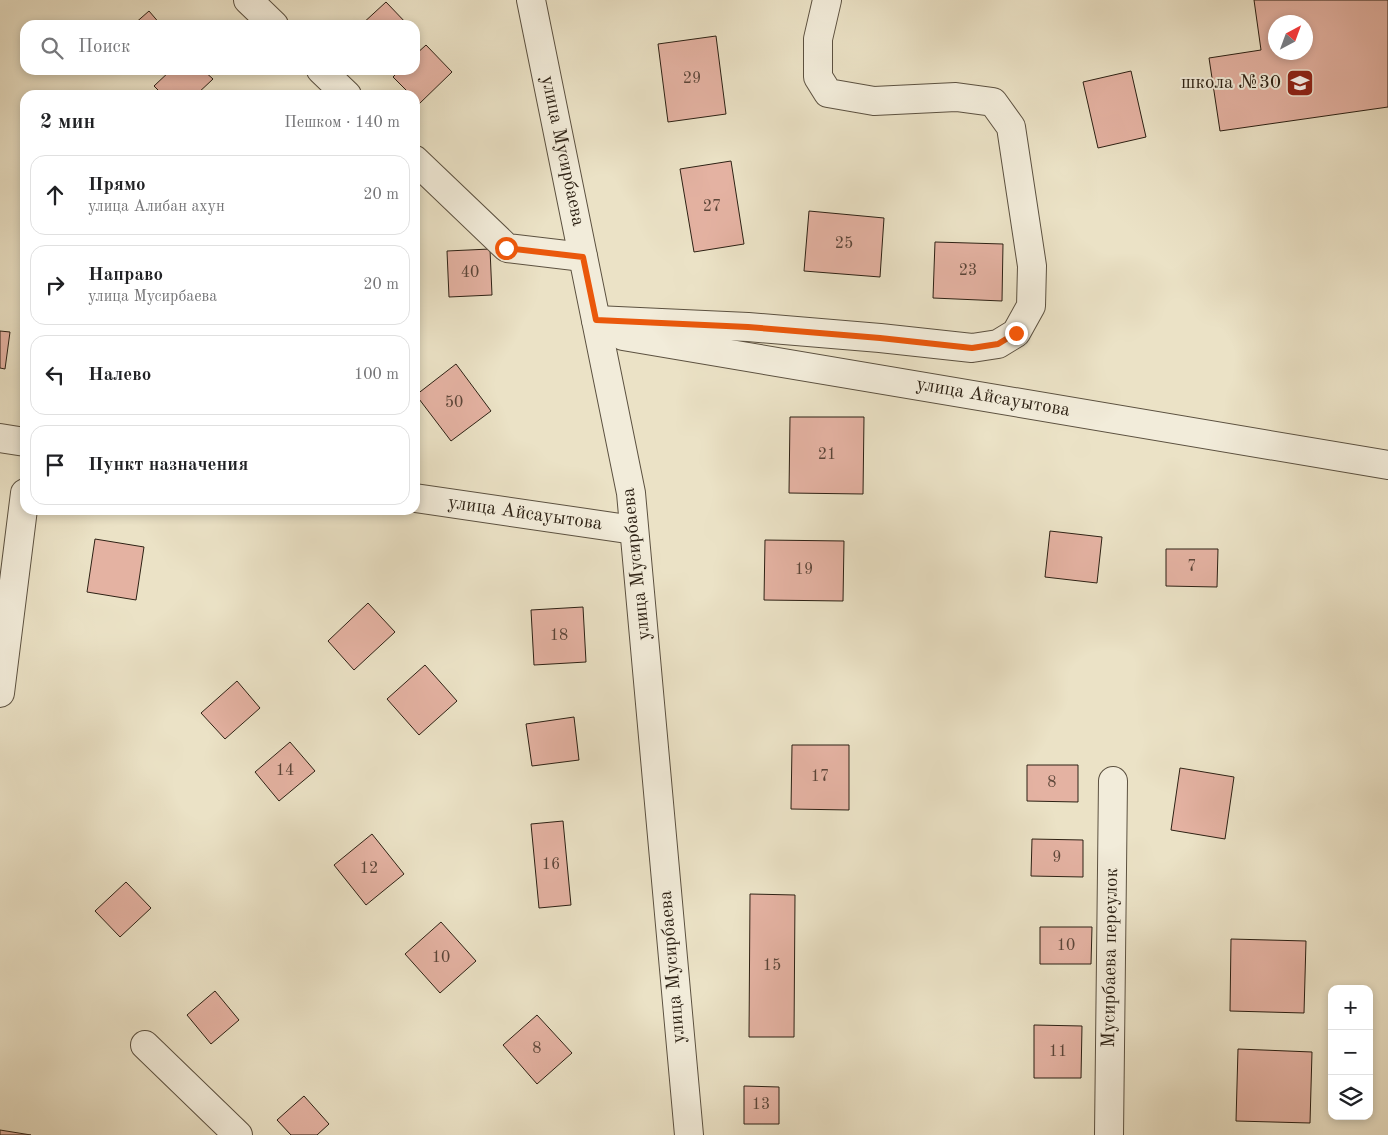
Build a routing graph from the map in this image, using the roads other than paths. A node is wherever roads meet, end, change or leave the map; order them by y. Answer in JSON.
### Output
{"nodes":[{"id":1,"x":248,"y":0,"type":"edge"},
{"id":2,"x":531,"y":0,"type":"edge"},
{"id":3,"x":827,"y":0,"type":"edge"},
{"id":4,"x":269,"y":20,"type":"edge"},
{"id":5,"x":326,"y":75,"type":"edge"},
{"id":6,"x":342,"y":90,"type":"edge"},
{"id":7,"x":420,"y":165,"type":"edge"},
{"id":8,"x":583,"y":257,"type":"junction"},
{"id":9,"x":597,"y":326,"type":"junction"},
{"id":10,"x":0,"y":438,"type":"edge"},
{"id":11,"x":20,"y":441,"type":"edge"},
{"id":12,"x":1388,"y":465,"type":"edge"},
{"id":13,"x":420,"y":499,"type":"edge"},
{"id":14,"x":22,"y":515,"type":"edge"},
{"id":15,"x":634,"y":530,"type":"junction"},
{"id":16,"x":0,"y":693,"type":"edge"},
{"id":17,"x":1113,"y":781,"type":"dead end"},
{"id":18,"x":145,"y":1045,"type":"dead end"},
{"id":19,"x":238,"y":1135,"type":"edge"},
{"id":20,"x":688,"y":1135,"type":"edge"},
{"id":21,"x":1109,"y":1135,"type":"edge"}],
"edges":[{"from":1,"to":4,"type":"street"},
{"from":2,"to":8,"type":"street","name":"улица Мусирбаева"},
{"from":3,"to":9,"type":"street"},
{"from":5,"to":6,"type":"street"},
{"from":7,"to":8,"type":"street"},
{"from":8,"to":9,"type":"street","name":"улица Мусирбаева"},
{"from":9,"to":12,"type":"street","name":"улица Айсауытова"},
{"from":9,"to":15,"type":"street","name":"улица Мусирбаева"},
{"from":10,"to":11,"type":"street"},
{"from":13,"to":15,"type":"street","name":"улица Айсауытова"},
{"from":14,"to":16,"type":"street"},
{"from":15,"to":20,"type":"street","name":"улица Мусирбаева"},
{"from":17,"to":21,"type":"street","name":"Мусирбаева переулок"},
{"from":18,"to":19,"type":"street"}]}
